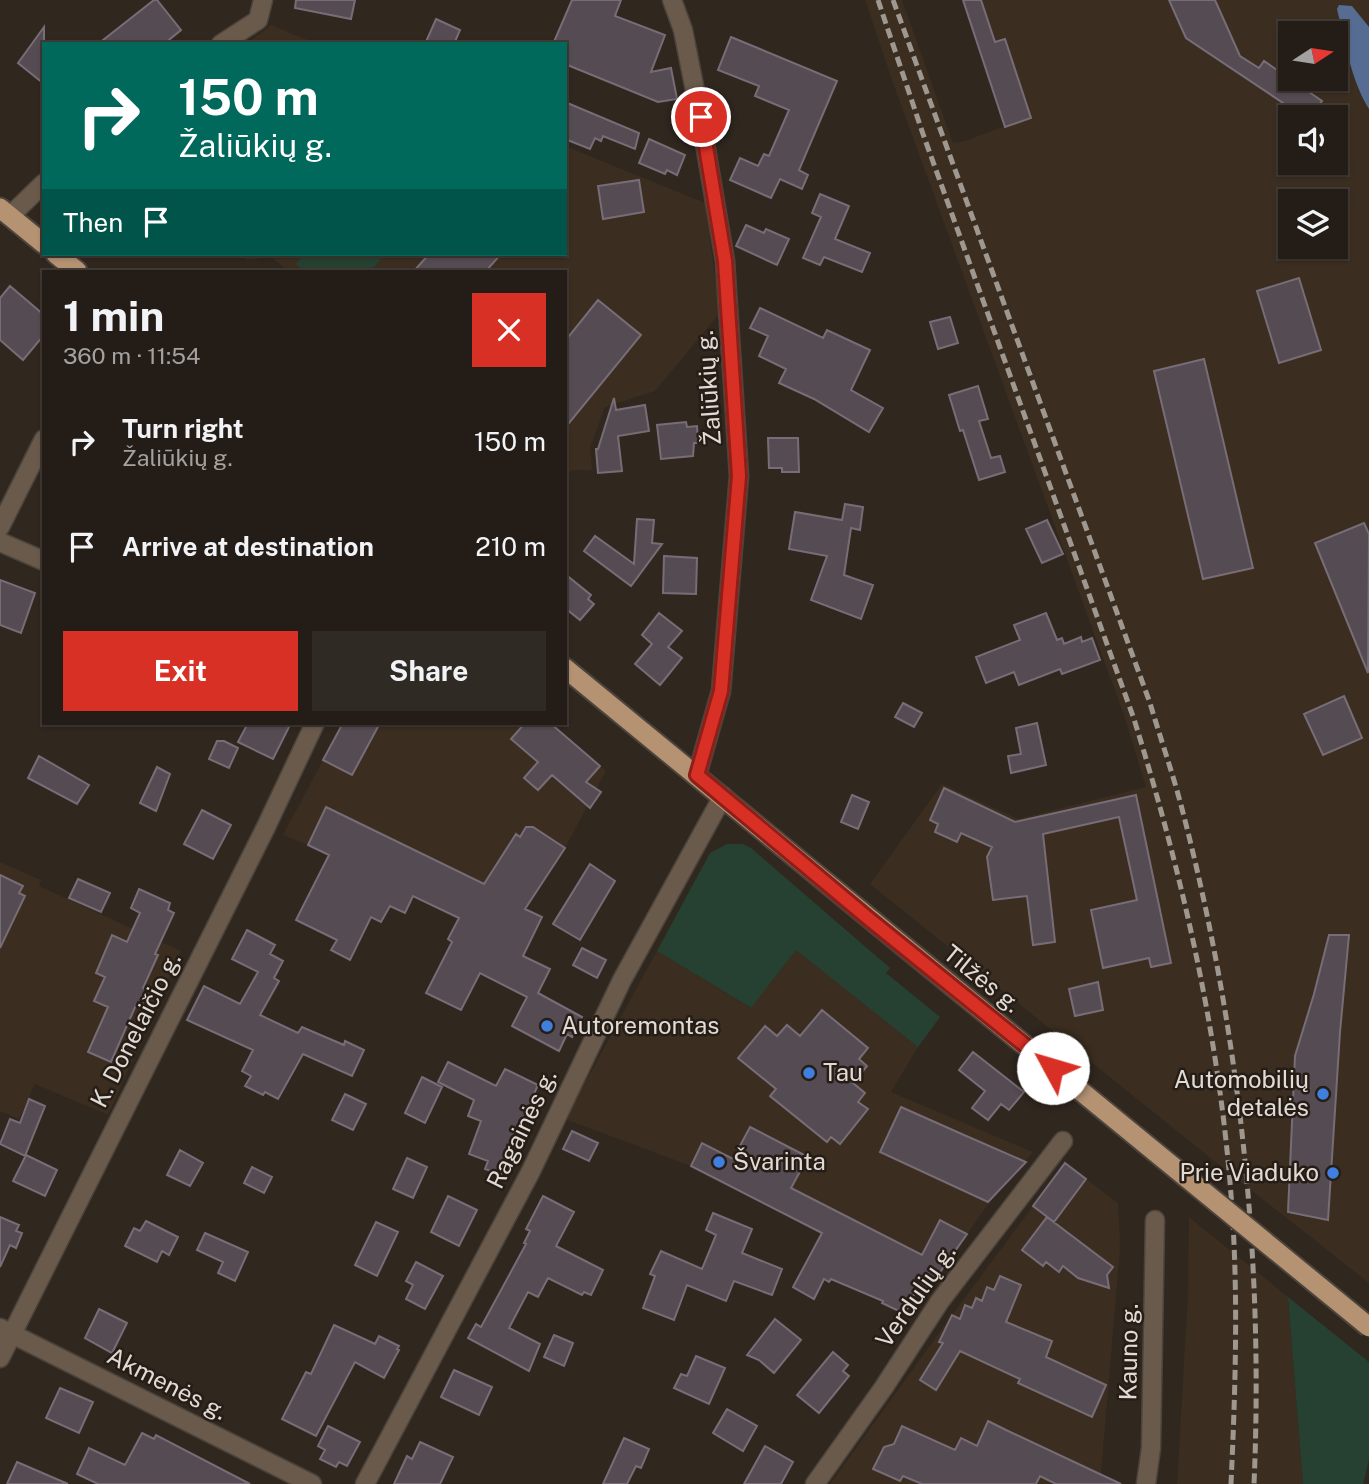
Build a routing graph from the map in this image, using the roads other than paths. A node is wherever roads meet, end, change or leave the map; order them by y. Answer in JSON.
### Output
{"nodes":[{"id":1,"x":263,"y":0,"type":"edge"},
{"id":2,"x":672,"y":0,"type":"edge"},
{"id":3,"x":224,"y":42,"type":"edge"},
{"id":4,"x":42,"y":184,"type":"edge"},
{"id":5,"x":5,"y":212,"type":"edge"},
{"id":6,"x":42,"y":242,"type":"edge"},
{"id":7,"x":59,"y":256,"type":"edge"},
{"id":8,"x":77,"y":270,"type":"edge"},
{"id":9,"x":42,"y":443,"type":"edge"},
{"id":10,"x":0,"y":527,"type":"edge"},
{"id":11,"x":0,"y":542,"type":"edge"},
{"id":12,"x":42,"y":560,"type":"edge"},
{"id":13,"x":567,"y":670,"type":"edge"},
{"id":14,"x":314,"y":725,"type":"edge"},
{"id":15,"x":697,"y":775,"type":"junction"},
{"id":16,"x":723,"y":796,"type":"junction"},
{"id":17,"x":1063,"y":1141,"type":"dead end"},
{"id":18,"x":1154,"y":1220,"type":"dead end"},
{"id":19,"x":1369,"y":1327,"type":"edge"},
{"id":20,"x":6,"y":1331,"type":"edge"},
{"id":21,"x":0,"y":1358,"type":"edge"},
{"id":22,"x":312,"y":1484,"type":"edge"},
{"id":23,"x":365,"y":1484,"type":"edge"},
{"id":24,"x":816,"y":1484,"type":"edge"},
{"id":25,"x":1146,"y":1484,"type":"edge"}],
"edges":[{"from":1,"to":3,"type":"street"},
{"from":2,"to":15,"type":"street","name":"Žaliūkių g."},
{"from":4,"to":5,"type":"street"},
{"from":5,"to":6,"type":"highway"},
{"from":7,"to":8,"type":"highway"},
{"from":9,"to":10,"type":"street"},
{"from":11,"to":12,"type":"street"},
{"from":13,"to":15,"type":"highway","name":"Tilžės g."},
{"from":14,"to":20,"type":"street","name":"K. Donelaičio g."},
{"from":15,"to":16,"type":"highway","name":"Tilžės g."},
{"from":16,"to":19,"type":"highway","name":"Tilžės g.","bridge":true},
{"from":16,"to":23,"type":"street","name":"Ragainės g."},
{"from":17,"to":24,"type":"street","name":"Verdulių g."},
{"from":18,"to":25,"type":"street","name":"Kauno g."},
{"from":20,"to":21,"type":"street","name":"K. Donelaičio g."},
{"from":20,"to":22,"type":"street","name":"Akmenės g."}]}
